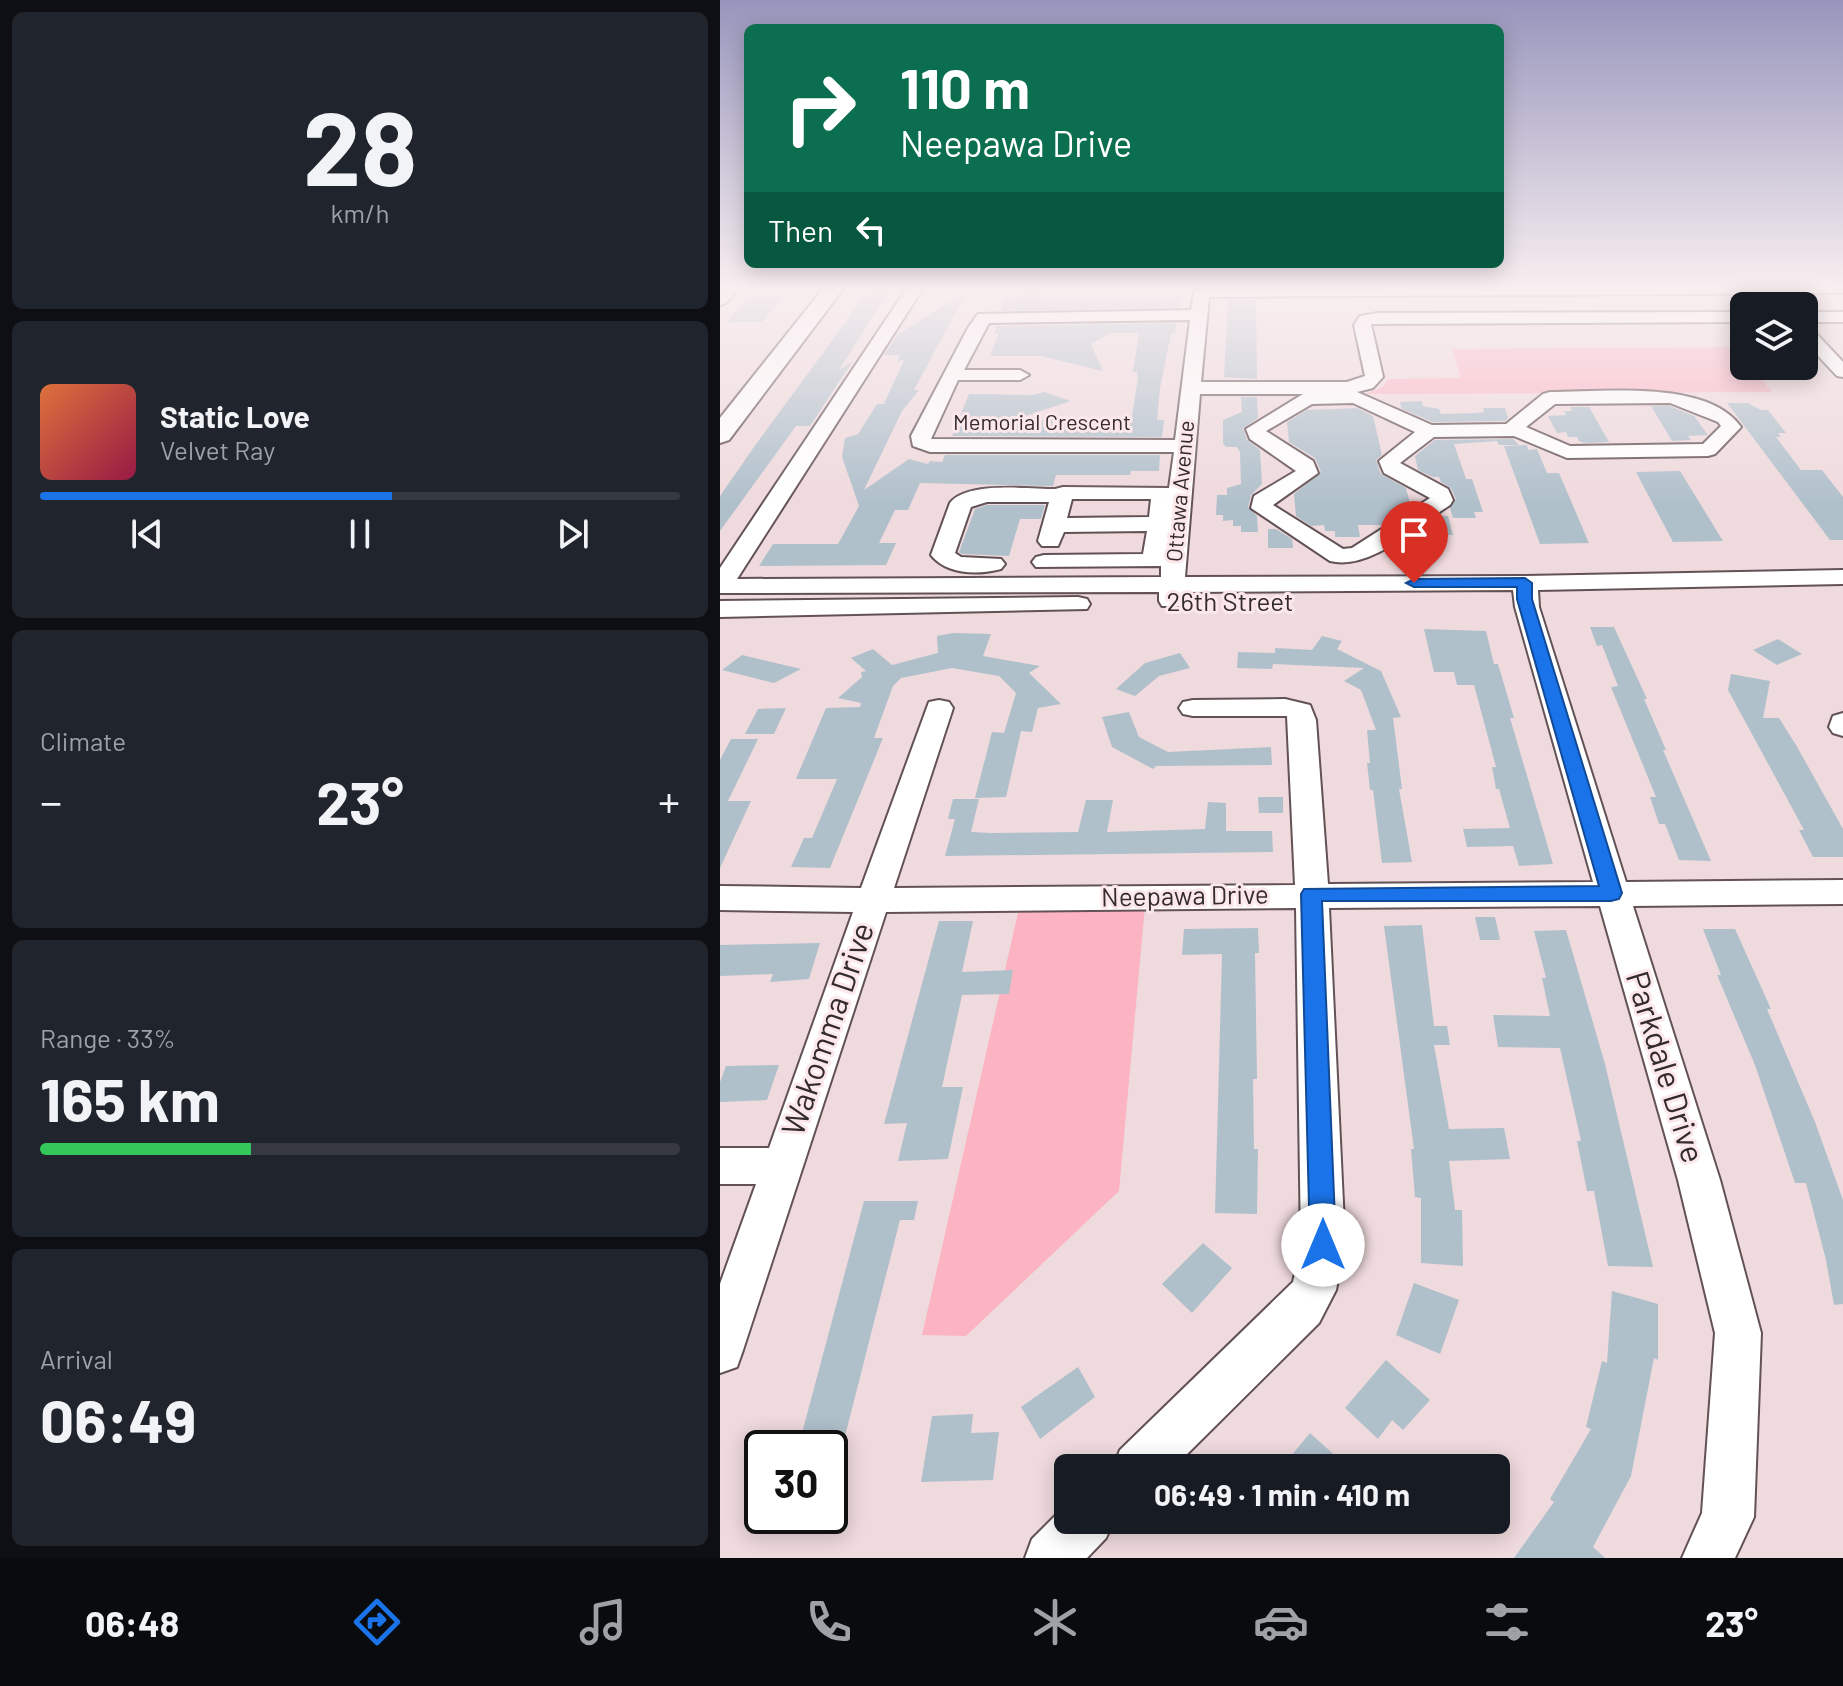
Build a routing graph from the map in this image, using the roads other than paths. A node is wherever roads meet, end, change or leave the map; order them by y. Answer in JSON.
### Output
{"nodes":[{"id":1,"x":759,"y":358,"type":"edge"},
{"id":2,"x":780,"y":358,"type":"edge"},
{"id":3,"x":869,"y":358,"type":"edge"},
{"id":4,"x":963,"y":358,"type":"edge"},
{"id":5,"x":1194,"y":358,"type":"edge"},
{"id":6,"x":1370,"y":358,"type":"edge"},
{"id":7,"x":955,"y":375,"type":"junction"},
{"id":8,"x":1020,"y":375,"type":"dead end"},
{"id":9,"x":1190,"y":388,"type":"junction"},
{"id":10,"x":720,"y":405,"type":"edge"},
{"id":11,"x":1517,"y":430,"type":"junction"},
{"id":12,"x":1429,"y":431,"type":"junction"},
{"id":13,"x":720,"y":435,"type":"edge"},
{"id":14,"x":1184,"y":446,"type":"junction"},
{"id":15,"x":1062,"y":496,"type":"junction"},
{"id":16,"x":1167,"y":524,"type":"junction"},
{"id":17,"x":1054,"y":525,"type":"junction"},
{"id":18,"x":1348,"y":556,"type":"junction"},
{"id":19,"x":1035,"y":571,"type":"junction"},
{"id":20,"x":1843,"y":577,"type":"edge"},
{"id":21,"x":720,"y":586,"type":"edge"},
{"id":22,"x":1348,"y":589,"type":"junction"},
{"id":23,"x":1525,"y":591,"type":"junction"},
{"id":24,"x":1171,"y":593,"type":"junction"},
{"id":25,"x":720,"y":609,"type":"edge"},
{"id":26,"x":939,"y":708,"type":"dead end"},
{"id":27,"x":1193,"y":708,"type":"dead end"},
{"id":28,"x":1843,"y":892,"type":"edge"},
{"id":29,"x":1611,"y":893,"type":"junction"},
{"id":30,"x":1312,"y":894,"type":"junction"},
{"id":31,"x":720,"y":898,"type":"edge"},
{"id":32,"x":871,"y":900,"type":"junction"},
{"id":33,"x":720,"y":1166,"type":"edge"},
{"id":34,"x":781,"y":1166,"type":"junction"},
{"id":35,"x":720,"y":1350,"type":"edge"},
{"id":36,"x":1152,"y":1454,"type":"edge"},
{"id":37,"x":1074,"y":1534,"type":"edge"},
{"id":38,"x":1051,"y":1558,"type":"edge"},
{"id":39,"x":1708,"y":1558,"type":"edge"}],
"edges":[{"from":1,"to":10,"type":"main road"},
{"from":2,"to":13,"type":"main road"},
{"from":3,"to":21,"type":"street"},
{"from":4,"to":7,"type":"street","name":"Memorial Crescent"},
{"from":5,"to":9,"type":"street","name":"Ottawa Avenue"},
{"from":6,"to":9,"type":"street"},
{"from":7,"to":8,"type":"street"},
{"from":7,"to":14,"type":"street","name":"Memorial Crescent"},
{"from":9,"to":14,"type":"street","name":"Ottawa Avenue"},
{"from":11,"to":11,"type":"street"},
{"from":11,"to":12,"type":"street"},
{"from":12,"to":18,"type":"street"},
{"from":12,"to":18,"type":"street"},
{"from":14,"to":16,"type":"street","name":"Ottawa Avenue"},
{"from":15,"to":16,"type":"street"},
{"from":15,"to":17,"type":"street"},
{"from":15,"to":19,"type":"street"},
{"from":16,"to":17,"type":"street"},
{"from":16,"to":19,"type":"street"},
{"from":16,"to":24,"type":"street","name":"Ottawa Avenue"},
{"from":17,"to":19,"type":"street"},
{"from":18,"to":22,"type":"street"},
{"from":19,"to":21,"type":"street","name":"26th Street"},
{"from":19,"to":24,"type":"street","name":"26th Street"},
{"from":20,"to":23,"type":"street","name":"26th Street"},
{"from":22,"to":23,"type":"street","name":"26th Street"},
{"from":22,"to":24,"type":"street","name":"26th Street"},
{"from":23,"to":29,"type":"street","name":"Parkdale Drive"},
{"from":24,"to":25,"type":"street","name":"26th Street"},
{"from":26,"to":32,"type":"street","name":"Wakomma Drive"},
{"from":27,"to":30,"type":"street"},
{"from":28,"to":29,"type":"street","name":"Neepawa Drive"},
{"from":29,"to":30,"type":"street","name":"Neepawa Drive"},
{"from":29,"to":39,"type":"street","name":"Parkdale Drive"},
{"from":30,"to":32,"type":"street","name":"Neepawa Drive"},
{"from":30,"to":36,"type":"street"},
{"from":31,"to":32,"type":"street","name":"Neepawa Drive"},
{"from":32,"to":34,"type":"street","name":"Wakomma Drive"},
{"from":33,"to":34,"type":"street"},
{"from":34,"to":35,"type":"street","name":"Wakomma Drive"},
{"from":37,"to":38,"type":"street"}]}
